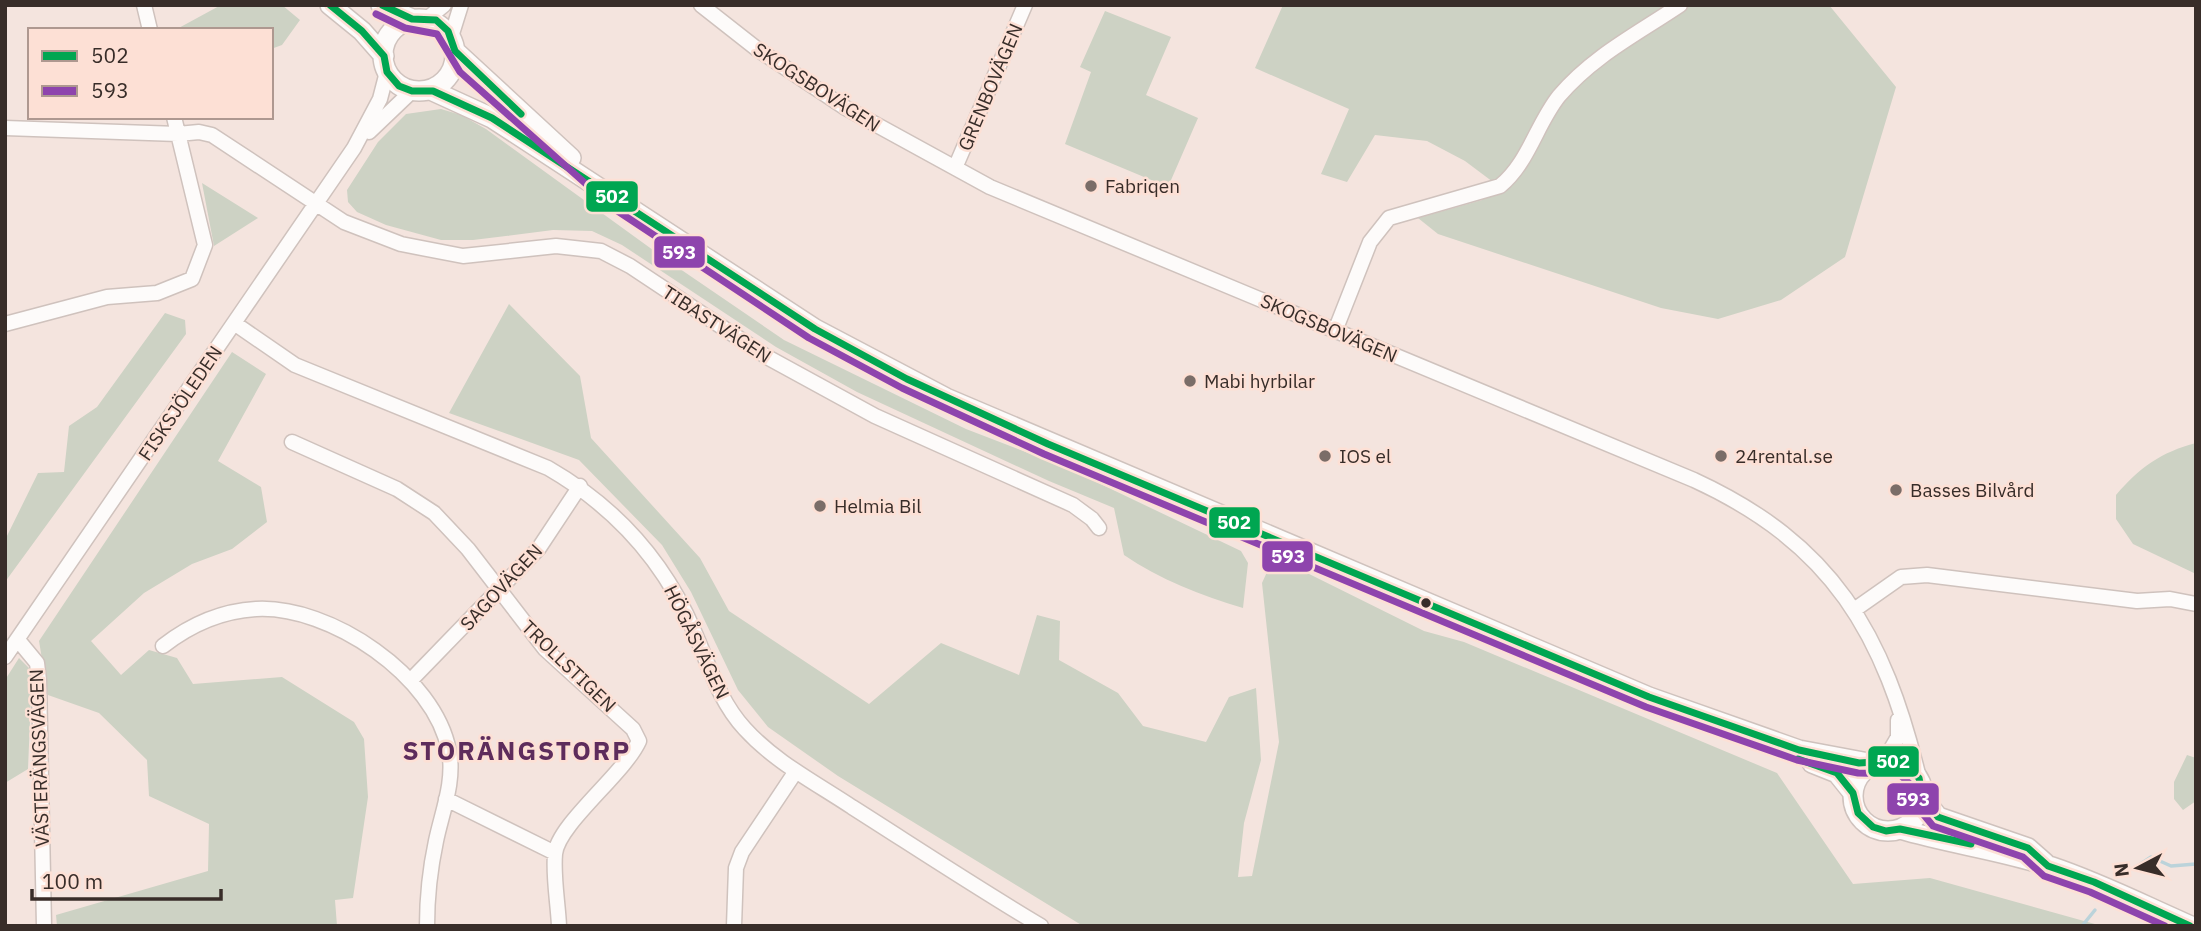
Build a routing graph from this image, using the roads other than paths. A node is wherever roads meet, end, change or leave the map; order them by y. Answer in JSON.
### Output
{"nodes":[{"id":1,"x":144,"y":5,"type":"edge"},
{"id":2,"x":330,"y":5,"type":"edge"},
{"id":3,"x":381,"y":5,"type":"edge"},
{"id":4,"x":444,"y":5,"type":"edge"},
{"id":5,"x":461,"y":5,"type":"edge"},
{"id":6,"x":701,"y":5,"type":"edge"},
{"id":7,"x":1025,"y":5,"type":"edge"},
{"id":8,"x":1680,"y":5,"type":"edge"},
{"id":9,"x":420,"y":18,"type":"junction"},
{"id":10,"x":150,"y":28,"type":"edge"},
{"id":11,"x":453,"y":44,"type":"junction"},
{"id":12,"x":386,"y":64,"type":"junction"},
{"id":13,"x":412,"y":91,"type":"junction"},
{"id":14,"x":433,"y":91,"type":"junction"},
{"id":15,"x":174,"y":119,"type":"edge"},
{"id":16,"x":5,"y":128,"type":"edge"},
{"id":17,"x":178,"y":134,"type":"junction"},
{"id":18,"x":354,"y":148,"type":"junction"},
{"id":19,"x":955,"y":169,"type":"junction"},
{"id":20,"x":620,"y":199,"type":"junction"},
{"id":21,"x":316,"y":205,"type":"junction"},
{"id":22,"x":234,"y":323,"type":"junction"},
{"id":23,"x":5,"y":324,"type":"edge"},
{"id":24,"x":1335,"y":331,"type":"junction"},
{"id":25,"x":292,"y":442,"type":"dead end"},
{"id":26,"x":580,"y":486,"type":"junction"},
{"id":27,"x":1099,"y":527,"type":"dead end"},
{"id":28,"x":499,"y":590,"type":"junction"},
{"id":29,"x":2196,"y":604,"type":"edge"},
{"id":30,"x":1854,"y":610,"type":"junction"},
{"id":31,"x":18,"y":640,"type":"junction"},
{"id":32,"x":163,"y":646,"type":"dead end"},
{"id":33,"x":5,"y":657,"type":"edge"},
{"id":34,"x":411,"y":680,"type":"junction"},
{"id":35,"x":1649,"y":697,"type":"junction"},
{"id":36,"x":1897,"y":705,"type":"junction"},
{"id":37,"x":1879,"y":762,"type":"junction"},
{"id":38,"x":796,"y":771,"type":"junction"},
{"id":39,"x":1919,"y":778,"type":"junction"},
{"id":40,"x":1853,"y":793,"type":"junction"},
{"id":41,"x":1923,"y":798,"type":"junction"},
{"id":42,"x":446,"y":799,"type":"junction"},
{"id":43,"x":1900,"y":829,"type":"junction"},
{"id":44,"x":555,"y":853,"type":"junction"},
{"id":45,"x":2048,"y":866,"type":"junction"},
{"id":46,"x":44,"y":926,"type":"edge"},
{"id":47,"x":428,"y":926,"type":"edge"},
{"id":48,"x":559,"y":926,"type":"edge"},
{"id":49,"x":734,"y":926,"type":"edge"},
{"id":50,"x":1041,"y":926,"type":"edge"},
{"id":51,"x":2191,"y":926,"type":"edge"}],
"edges":[{"from":1,"to":10,"type":"street"},
{"from":2,"to":12,"type":"main road"},
{"from":3,"to":9,"type":"main road"},
{"from":4,"to":9,"type":"street"},
{"from":5,"to":11,"type":"street"},
{"from":6,"to":19,"type":"street","name":"SKOGSBOVÄGEN"},
{"from":7,"to":19,"type":"street","name":"GRENBOVÄGEN"},
{"from":8,"to":24,"type":"street"},
{"from":9,"to":11,"type":"main road"},
{"from":9,"to":12,"type":"main road"},
{"from":11,"to":14,"type":"main road"},
{"from":11,"to":20,"type":"main road"},
{"from":12,"to":13,"type":"main road"},
{"from":12,"to":18,"type":"street","name":"FISKSJÖLEDEN"},
{"from":13,"to":14,"type":"main road"},
{"from":13,"to":18,"type":"street","name":"FISKSJÖLEDEN"},
{"from":14,"to":20,"type":"main road"},
{"from":15,"to":17,"type":"street"},
{"from":16,"to":17,"type":"street","name":"TIBASTVÄGEN"},
{"from":17,"to":21,"type":"street","name":"TIBASTVÄGEN"},
{"from":17,"to":23,"type":"street"},
{"from":18,"to":21,"type":"street","name":"FISKSJÖLEDEN"},
{"from":19,"to":24,"type":"street","name":"SKOGSBOVÄGEN"},
{"from":20,"to":35,"type":"main road"},
{"from":21,"to":22,"type":"street","name":"FISKSJÖLEDEN"},
{"from":21,"to":27,"type":"street","name":"TIBASTVÄGEN"},
{"from":22,"to":26,"type":"street","name":"HÖGÅSVÄGEN"},
{"from":22,"to":31,"type":"street","name":"FISKSJÖLEDEN"},
{"from":24,"to":30,"type":"street","name":"SKOGSBOVÄGEN"},
{"from":25,"to":28,"type":"street","name":"TROLLSTIGEN"},
{"from":26,"to":28,"type":"street","name":"SAGOVÄGEN"},
{"from":26,"to":38,"type":"street","name":"HÖGÅSVÄGEN"},
{"from":28,"to":34,"type":"street","name":"SAGOVÄGEN"},
{"from":28,"to":44,"type":"street","name":"TROLLSTIGEN"},
{"from":29,"to":30,"type":"street"},
{"from":30,"to":36,"type":"street","name":"SKOGSBOVÄGEN"},
{"from":31,"to":33,"type":"street","name":"FISKSJÖLEDEN"},
{"from":31,"to":46,"type":"street","name":"VÄSTERÄNGSVÄGEN"},
{"from":32,"to":34,"type":"street"},
{"from":34,"to":42,"type":"street"},
{"from":35,"to":37,"type":"main road"},
{"from":35,"to":40,"type":"main road"},
{"from":36,"to":37,"type":"street","name":"SKOGSBOVÄGEN"},
{"from":36,"to":39,"type":"street","name":"SKOGSBOVÄGEN"},
{"from":37,"to":39,"type":"main road"},
{"from":37,"to":40,"type":"main road"},
{"from":38,"to":49,"type":"street"},
{"from":38,"to":50,"type":"street","name":"HÖGÅSVÄGEN"},
{"from":39,"to":41,"type":"main road"},
{"from":40,"to":43,"type":"main road"},
{"from":41,"to":43,"type":"main road"},
{"from":41,"to":45,"type":"main road"},
{"from":42,"to":44,"type":"street"},
{"from":42,"to":47,"type":"street"},
{"from":43,"to":45,"type":"main road"},
{"from":44,"to":48,"type":"street"},
{"from":45,"to":51,"type":"main road"}]}
